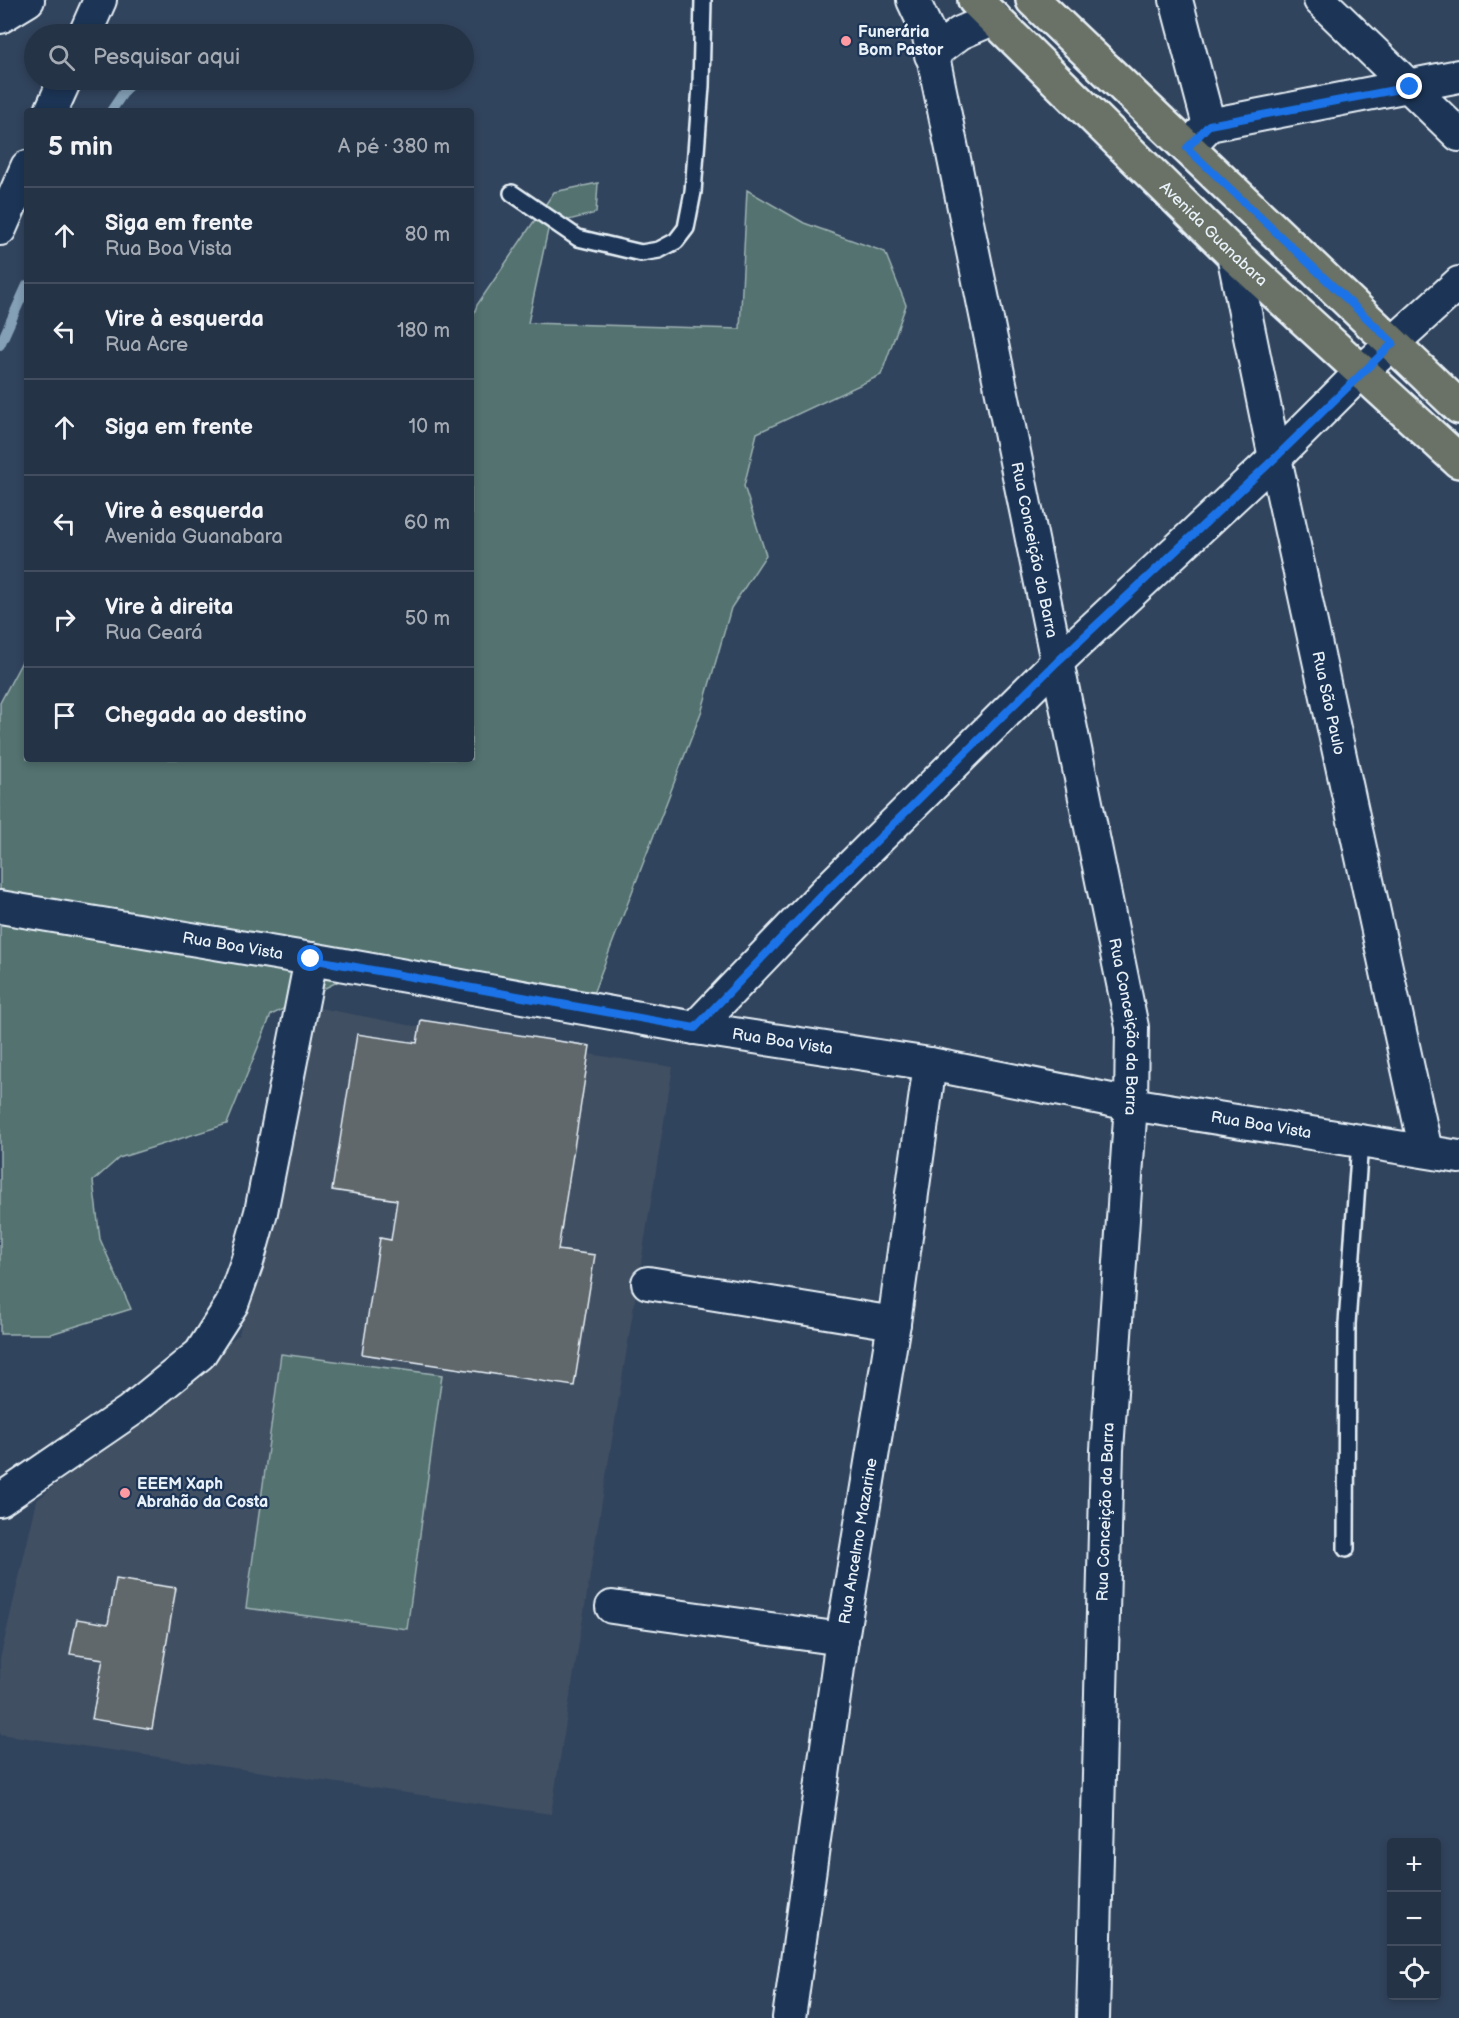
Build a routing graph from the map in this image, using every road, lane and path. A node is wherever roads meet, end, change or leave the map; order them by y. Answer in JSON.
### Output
{"nodes":[{"id":1,"x":28,"y":0,"type":"edge"},
{"id":2,"x":100,"y":0,"type":"edge"},
{"id":3,"x":703,"y":0,"type":"edge"},
{"id":4,"x":913,"y":0,"type":"edge"},
{"id":5,"x":1033,"y":0,"type":"edge"},
{"id":6,"x":1176,"y":0,"type":"edge"},
{"id":7,"x":1320,"y":0,"type":"edge"},
{"id":8,"x":985,"y":9,"type":"edge"},
{"id":9,"x":0,"y":17,"type":"edge"},
{"id":10,"x":89,"y":24,"type":"edge"},
{"id":11,"x":931,"y":55,"type":"junction"},
{"id":12,"x":1459,"y":76,"type":"edge"},
{"id":13,"x":1410,"y":87,"type":"junction"},
{"id":14,"x":60,"y":90,"type":"edge"},
{"id":15,"x":52,"y":108,"type":"edge"},
{"id":16,"x":1459,"y":135,"type":"edge"},
{"id":17,"x":1198,"y":137,"type":"junction"},
{"id":18,"x":24,"y":174,"type":"edge"},
{"id":19,"x":512,"y":192,"type":"dead end"},
{"id":20,"x":0,"y":229,"type":"edge"},
{"id":21,"x":1233,"y":254,"type":"junction"},
{"id":22,"x":1459,"y":283,"type":"edge"},
{"id":23,"x":1393,"y":343,"type":"junction"},
{"id":24,"x":1362,"y":372,"type":"junction"},
{"id":25,"x":1459,"y":407,"type":"edge"},
{"id":26,"x":1275,"y":458,"type":"junction"},
{"id":27,"x":1459,"y":461,"type":"edge"},
{"id":28,"x":1057,"y":662,"type":"junction"},
{"id":29,"x":0,"y":907,"type":"edge"},
{"id":30,"x":311,"y":959,"type":"junction"},
{"id":31,"x":695,"y":1028,"type":"junction"},
{"id":32,"x":930,"y":1064,"type":"junction"},
{"id":33,"x":1131,"y":1104,"type":"junction"},
{"id":34,"x":1360,"y":1142,"type":"junction"},
{"id":35,"x":1426,"y":1151,"type":"junction"},
{"id":36,"x":1459,"y":1157,"type":"edge"},
{"id":37,"x":648,"y":1283,"type":"dead end"},
{"id":38,"x":894,"y":1323,"type":"junction"},
{"id":39,"x":0,"y":1500,"type":"edge"},
{"id":40,"x":1346,"y":1549,"type":"dead end"},
{"id":41,"x":612,"y":1607,"type":"dead end"},
{"id":42,"x":842,"y":1639,"type":"junction"},
{"id":43,"x":789,"y":2018,"type":"edge"},
{"id":44,"x":1093,"y":2018,"type":"edge"}],
"edges":[{"from":1,"to":9,"type":"street"},
{"from":2,"to":10,"type":"street"},
{"from":3,"to":19,"type":"lane"},
{"from":4,"to":11,"type":"street","name":"Rua Conceição da Barra"},
{"from":5,"to":17,"type":"main road"},
{"from":6,"to":17,"type":"street"},
{"from":7,"to":13,"type":"street"},
{"from":8,"to":11,"type":"street"},
{"from":8,"to":21,"type":"main road","name":"Avenida Guanabara"},
{"from":11,"to":28,"type":"street","name":"Rua Conceição da Barra"},
{"from":12,"to":13,"type":"street"},
{"from":13,"to":16,"type":"street"},
{"from":13,"to":17,"type":"street"},
{"from":14,"to":15,"type":"street"},
{"from":17,"to":23,"type":"main road"},
{"from":18,"to":20,"type":"street"},
{"from":21,"to":24,"type":"main road","name":"Avenida Guanabara"},
{"from":21,"to":26,"type":"street","name":"Rua São Paulo"},
{"from":22,"to":23,"type":"street"},
{"from":23,"to":24,"type":"street"},
{"from":23,"to":25,"type":"main road"},
{"from":24,"to":26,"type":"street"},
{"from":24,"to":27,"type":"main road","name":"Avenida Guanabara"},
{"from":26,"to":28,"type":"street"},
{"from":26,"to":35,"type":"street","name":"Rua São Paulo"},
{"from":28,"to":31,"type":"street"},
{"from":28,"to":33,"type":"street","name":"Rua Conceição da Barra"},
{"from":29,"to":30,"type":"street","name":"Rua Boa Vista"},
{"from":30,"to":31,"type":"street","name":"Rua Boa Vista"},
{"from":30,"to":39,"type":"street"},
{"from":31,"to":32,"type":"street","name":"Rua Boa Vista"},
{"from":32,"to":33,"type":"street","name":"Rua Boa Vista"},
{"from":32,"to":38,"type":"street","name":"Rua Ancelmo Mazarine"},
{"from":33,"to":34,"type":"street","name":"Rua Boa Vista"},
{"from":33,"to":44,"type":"street","name":"Rua Conceição da Barra"},
{"from":34,"to":35,"type":"street","name":"Rua Boa Vista"},
{"from":34,"to":40,"type":"lane"},
{"from":35,"to":36,"type":"street","name":"Rua Boa Vista"},
{"from":37,"to":38,"type":"street"},
{"from":38,"to":42,"type":"street","name":"Rua Ancelmo Mazarine"},
{"from":41,"to":42,"type":"street"},
{"from":42,"to":43,"type":"street","name":"Rua Ancelmo Mazarine"}]}
